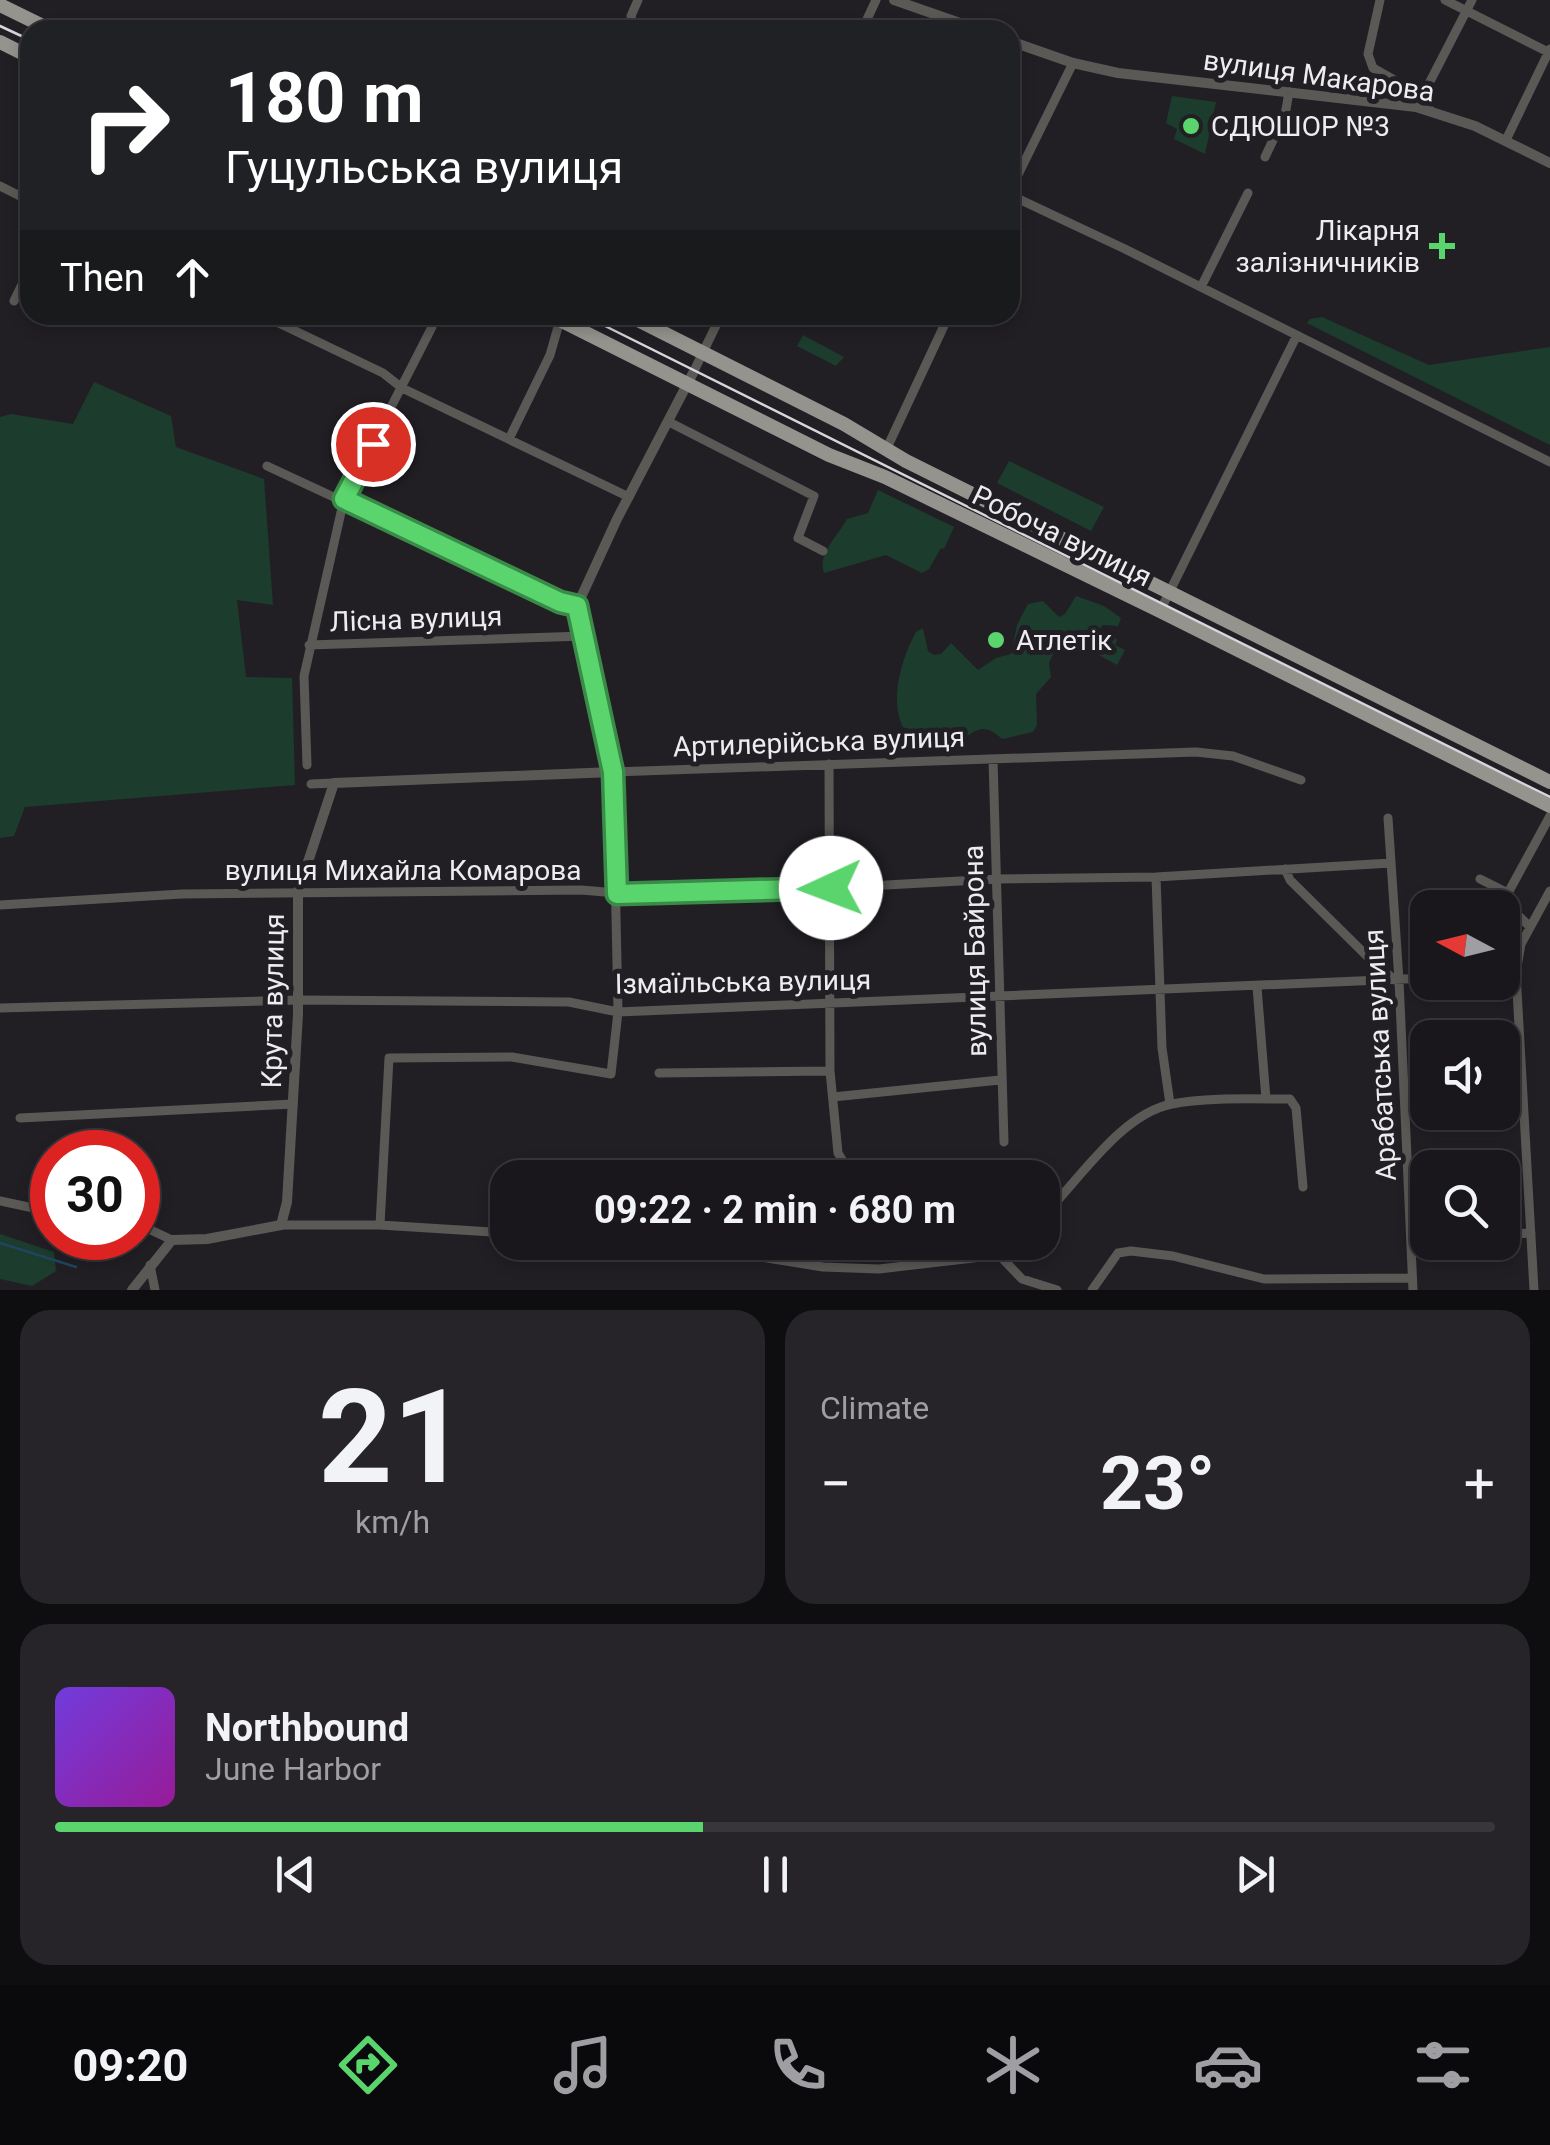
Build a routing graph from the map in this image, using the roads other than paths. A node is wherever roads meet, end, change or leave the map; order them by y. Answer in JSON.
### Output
{"nodes":[{"id":1,"x":894,"y":0,"type":"edge"},
{"id":2,"x":1380,"y":0,"type":"edge"},
{"id":3,"x":1445,"y":0,"type":"edge"},
{"id":4,"x":1472,"y":0,"type":"edge"},
{"id":5,"x":0,"y":5,"type":"edge"},
{"id":6,"x":1466,"y":11,"type":"junction"},
{"id":7,"x":31,"y":20,"type":"edge"},
{"id":8,"x":951,"y":20,"type":"edge"},
{"id":9,"x":1020,"y":44,"type":"edge"},
{"id":10,"x":1550,"y":52,"type":"edge"},
{"id":11,"x":1072,"y":63,"type":"junction"},
{"id":12,"x":1289,"y":92,"type":"junction"},
{"id":13,"x":1421,"y":99,"type":"junction"},
{"id":14,"x":1431,"y":111,"type":"junction"},
{"id":15,"x":1506,"y":140,"type":"junction"},
{"id":16,"x":1265,"y":156,"type":"dead end"},
{"id":17,"x":1550,"y":162,"type":"edge"},
{"id":18,"x":1020,"y":172,"type":"edge"},
{"id":19,"x":1248,"y":193,"type":"dead end"},
{"id":20,"x":1020,"y":198,"type":"edge"},
{"id":21,"x":1201,"y":287,"type":"junction"},
{"id":22,"x":20,"y":288,"type":"edge"},
{"id":23,"x":14,"y":300,"type":"dead end"},
{"id":24,"x":283,"y":325,"type":"edge"},
{"id":25,"x":555,"y":325,"type":"edge"},
{"id":26,"x":573,"y":325,"type":"edge"},
{"id":27,"x":648,"y":325,"type":"edge"},
{"id":28,"x":717,"y":325,"type":"edge"},
{"id":29,"x":944,"y":325,"type":"edge"},
{"id":30,"x":432,"y":327,"type":"dead end"},
{"id":31,"x":1297,"y":335,"type":"junction"},
{"id":32,"x":704,"y":353,"type":"junction"},
{"id":33,"x":691,"y":378,"type":"junction"},
{"id":34,"x":402,"y":388,"type":"junction"},
{"id":35,"x":669,"y":422,"type":"junction"},
{"id":36,"x":509,"y":439,"type":"junction"},
{"id":37,"x":886,"y":450,"type":"junction"},
{"id":38,"x":1550,"y":462,"type":"edge"},
{"id":39,"x":267,"y":466,"type":"dead end"},
{"id":40,"x":629,"y":497,"type":"junction"},
{"id":41,"x":344,"y":499,"type":"junction"},
{"id":42,"x":823,"y":552,"type":"dead end"},
{"id":43,"x":1170,"y":592,"type":"junction"},
{"id":44,"x":577,"y":606,"type":"junction"},
{"id":45,"x":1160,"y":611,"type":"junction"},
{"id":46,"x":584,"y":636,"type":"junction"},
{"id":47,"x":309,"y":645,"type":"junction"},
{"id":48,"x":993,"y":759,"type":"junction"},
{"id":49,"x":829,"y":764,"type":"junction"},
{"id":50,"x":307,"y":765,"type":"dead end"},
{"id":51,"x":613,"y":772,"type":"junction"},
{"id":52,"x":1301,"y":780,"type":"dead end"},
{"id":53,"x":1550,"y":782,"type":"edge"},
{"id":54,"x":334,"y":783,"type":"junction"},
{"id":55,"x":311,"y":784,"type":"dead end"},
{"id":56,"x":1550,"y":806,"type":"edge"},
{"id":57,"x":1550,"y":816,"type":"edge"},
{"id":58,"x":1388,"y":818,"type":"dead end"},
{"id":59,"x":1391,"y":863,"type":"junction"},
{"id":60,"x":1285,"y":869,"type":"junction"},
{"id":61,"x":1156,"y":876,"type":"junction"},
{"id":62,"x":996,"y":879,"type":"junction"},
{"id":63,"x":1480,"y":879,"type":"dead end"},
{"id":64,"x":831,"y":888,"type":"junction"},
{"id":65,"x":1502,"y":890,"type":"edge"},
{"id":66,"x":1510,"y":890,"type":"edge"},
{"id":67,"x":1550,"y":891,"type":"edge"},
{"id":68,"x":298,"y":892,"type":"junction"},
{"id":69,"x":617,"y":894,"type":"junction"},
{"id":70,"x":0,"y":905,"type":"edge"},
{"id":71,"x":1520,"y":917,"type":"edge"},
{"id":72,"x":1529,"y":926,"type":"junction"},
{"id":73,"x":1520,"y":950,"type":"edge"},
{"id":74,"x":1410,"y":979,"type":"edge"},
{"id":75,"x":1397,"y":980,"type":"junction"},
{"id":76,"x":1258,"y":987,"type":"junction"},
{"id":77,"x":1160,"y":991,"type":"junction"},
{"id":78,"x":998,"y":996,"type":"junction"},
{"id":79,"x":298,"y":1000,"type":"junction"},
{"id":80,"x":1518,"y":1000,"type":"edge"},
{"id":81,"x":830,"y":1003,"type":"junction"},
{"id":82,"x":0,"y":1008,"type":"edge"},
{"id":83,"x":618,"y":1012,"type":"junction"},
{"id":84,"x":830,"y":1071,"type":"junction"},
{"id":85,"x":659,"y":1074,"type":"dead end"},
{"id":86,"x":1000,"y":1080,"type":"junction"},
{"id":87,"x":833,"y":1097,"type":"junction"},
{"id":88,"x":1266,"y":1099,"type":"junction"},
{"id":89,"x":293,"y":1104,"type":"junction"},
{"id":90,"x":1170,"y":1104,"type":"junction"},
{"id":91,"x":20,"y":1118,"type":"dead end"},
{"id":92,"x":1004,"y":1142,"type":"dead end"},
{"id":93,"x":842,"y":1160,"type":"edge"},
{"id":94,"x":1303,"y":1187,"type":"dead end"},
{"id":95,"x":1060,"y":1197,"type":"edge"},
{"id":96,"x":0,"y":1201,"type":"edge"},
{"id":97,"x":1410,"y":1205,"type":"edge"},
{"id":98,"x":30,"y":1207,"type":"edge"},
{"id":99,"x":281,"y":1225,"type":"junction"},
{"id":100,"x":380,"y":1225,"type":"junction"},
{"id":101,"x":490,"y":1232,"type":"edge"},
{"id":102,"x":1520,"y":1233,"type":"edge"},
{"id":103,"x":1531,"y":1233,"type":"junction"},
{"id":104,"x":160,"y":1234,"type":"edge"},
{"id":105,"x":172,"y":1240,"type":"junction"},
{"id":106,"x":779,"y":1260,"type":"edge"},
{"id":107,"x":962,"y":1260,"type":"edge"},
{"id":108,"x":1003,"y":1260,"type":"edge"},
{"id":109,"x":1412,"y":1260,"type":"edge"},
{"id":110,"x":150,"y":1265,"type":"junction"},
{"id":111,"x":1412,"y":1278,"type":"junction"},
{"id":112,"x":132,"y":1290,"type":"edge"},
{"id":113,"x":155,"y":1290,"type":"edge"},
{"id":114,"x":1057,"y":1290,"type":"edge"},
{"id":115,"x":1092,"y":1290,"type":"edge"},
{"id":116,"x":1413,"y":1290,"type":"edge"},
{"id":117,"x":1534,"y":1290,"type":"edge"}],
"edges":[{"from":1,"to":8,"type":"street"},
{"from":2,"to":13,"type":"street"},
{"from":3,"to":6,"type":"street"},
{"from":4,"to":6,"type":"street"},
{"from":5,"to":7,"type":"main road"},
{"from":6,"to":10,"type":"street"},
{"from":6,"to":13,"type":"street"},
{"from":9,"to":11,"type":"street","name":"вулиця Макарова"},
{"from":10,"to":15,"type":"street"},
{"from":11,"to":12,"type":"street","name":"вулиця Макарова"},
{"from":11,"to":18,"type":"street"},
{"from":12,"to":14,"type":"street","name":"вулиця Макарова"},
{"from":12,"to":16,"type":"street"},
{"from":13,"to":14,"type":"street"},
{"from":14,"to":15,"type":"street","name":"вулиця Макарова"},
{"from":15,"to":17,"type":"street","name":"вулиця Макарова"},
{"from":19,"to":21,"type":"street"},
{"from":20,"to":21,"type":"street"},
{"from":21,"to":31,"type":"street"},
{"from":22,"to":23,"type":"street"},
{"from":24,"to":34,"type":"street"},
{"from":25,"to":36,"type":"street"},
{"from":26,"to":33,"type":"main road","name":"Робоча вулиця"},
{"from":27,"to":32,"type":"main road","name":"Робоча вулиця"},
{"from":28,"to":32,"type":"street"},
{"from":29,"to":37,"type":"street"},
{"from":30,"to":34,"type":"street"},
{"from":31,"to":38,"type":"street"},
{"from":31,"to":43,"type":"street"},
{"from":32,"to":33,"type":"street"},
{"from":32,"to":37,"type":"main road","name":"Робоча вулиця"},
{"from":33,"to":35,"type":"street"},
{"from":33,"to":45,"type":"main road","name":"Робоча вулиця"},
{"from":34,"to":36,"type":"street"},
{"from":34,"to":41,"type":"street"},
{"from":35,"to":40,"type":"street"},
{"from":35,"to":42,"type":"street"},
{"from":36,"to":40,"type":"street"},
{"from":37,"to":43,"type":"main road","name":"Робоча вулиця"},
{"from":39,"to":41,"type":"street"},
{"from":40,"to":44,"type":"street"},
{"from":41,"to":44,"type":"street"},
{"from":41,"to":47,"type":"street"},
{"from":43,"to":45,"type":"street"},
{"from":43,"to":53,"type":"main road","name":"Робоча вулиця"},
{"from":44,"to":46,"type":"street"},
{"from":45,"to":56,"type":"main road","name":"Робоча вулиця"},
{"from":46,"to":47,"type":"street","name":"Лісна вулиця"},
{"from":46,"to":51,"type":"street"},
{"from":47,"to":50,"type":"street"},
{"from":48,"to":49,"type":"street","name":"Артилерійська вулиця"},
{"from":48,"to":52,"type":"street","name":"Артилерійська вулиця"},
{"from":48,"to":62,"type":"street","name":"вулиця Байрона"},
{"from":49,"to":51,"type":"street","name":"Артилерійська вулиця"},
{"from":49,"to":64,"type":"street"},
{"from":51,"to":54,"type":"street","name":"Артилерійська вулиця"},
{"from":51,"to":69,"type":"street"},
{"from":54,"to":55,"type":"street"},
{"from":54,"to":68,"type":"street","name":"Крута вулиця"},
{"from":57,"to":66,"type":"street"},
{"from":58,"to":59,"type":"street","name":"Арабатська вулиця"},
{"from":59,"to":60,"type":"street","name":"вулиця Михайла Комарова"},
{"from":59,"to":75,"type":"street","name":"Арабатська вулиця"},
{"from":60,"to":61,"type":"street","name":"вулиця Михайла Комарова"},
{"from":60,"to":75,"type":"street"},
{"from":61,"to":62,"type":"street","name":"вулиця Михайла Комарова"},
{"from":61,"to":77,"type":"street"},
{"from":62,"to":64,"type":"street","name":"вулиця Михайла Комарова"},
{"from":62,"to":78,"type":"street","name":"вулиця Байрона"},
{"from":63,"to":65,"type":"street"},
{"from":64,"to":69,"type":"street","name":"вулиця Михайла Комарова"},
{"from":64,"to":81,"type":"street"},
{"from":67,"to":72,"type":"street"},
{"from":68,"to":69,"type":"street","name":"вулиця Михайла Комарова"},
{"from":68,"to":70,"type":"street","name":"вулиця Михайла Комарова"},
{"from":68,"to":79,"type":"street","name":"Крута вулиця"},
{"from":69,"to":83,"type":"street"},
{"from":71,"to":72,"type":"street"},
{"from":72,"to":73,"type":"street"},
{"from":74,"to":75,"type":"street","name":"Ізмаїльська вулиця"},
{"from":75,"to":76,"type":"street","name":"Ізмаїльська вулиця"},
{"from":75,"to":97,"type":"street","name":"Арабатська вулиця"},
{"from":76,"to":77,"type":"street","name":"Ізмаїльська вулиця"},
{"from":76,"to":88,"type":"street"},
{"from":77,"to":78,"type":"street","name":"Ізмаїльська вулиця"},
{"from":77,"to":90,"type":"street"},
{"from":78,"to":81,"type":"street","name":"Ізмаїльська вулиця"},
{"from":78,"to":86,"type":"street","name":"вулиця Байрона"},
{"from":79,"to":82,"type":"street","name":"Ізмаїльська вулиця"},
{"from":79,"to":83,"type":"street","name":"Ізмаїльська вулиця"},
{"from":79,"to":89,"type":"street","name":"Крута вулиця"},
{"from":80,"to":103,"type":"street"},
{"from":81,"to":83,"type":"street","name":"Ізмаїльська вулиця"},
{"from":81,"to":84,"type":"street"},
{"from":83,"to":100,"type":"street"},
{"from":84,"to":85,"type":"street"},
{"from":84,"to":87,"type":"street"},
{"from":86,"to":87,"type":"street"},
{"from":86,"to":92,"type":"street","name":"вулиця Байрона"},
{"from":87,"to":93,"type":"street"},
{"from":88,"to":90,"type":"street"},
{"from":88,"to":94,"type":"street"},
{"from":89,"to":91,"type":"street"},
{"from":89,"to":99,"type":"street","name":"Крута вулиця"},
{"from":90,"to":95,"type":"street"},
{"from":96,"to":98,"type":"street"},
{"from":99,"to":100,"type":"street"},
{"from":99,"to":105,"type":"street"},
{"from":100,"to":101,"type":"street"},
{"from":102,"to":103,"type":"street"},
{"from":103,"to":117,"type":"street"},
{"from":104,"to":105,"type":"street"},
{"from":105,"to":110,"type":"street"},
{"from":106,"to":107,"type":"street"},
{"from":108,"to":114,"type":"street"},
{"from":109,"to":111,"type":"street","name":"Арабатська вулиця"},
{"from":110,"to":112,"type":"street"},
{"from":110,"to":113,"type":"street"},
{"from":111,"to":115,"type":"street"},
{"from":111,"to":116,"type":"street","name":"Арабатська вулиця"}]}
